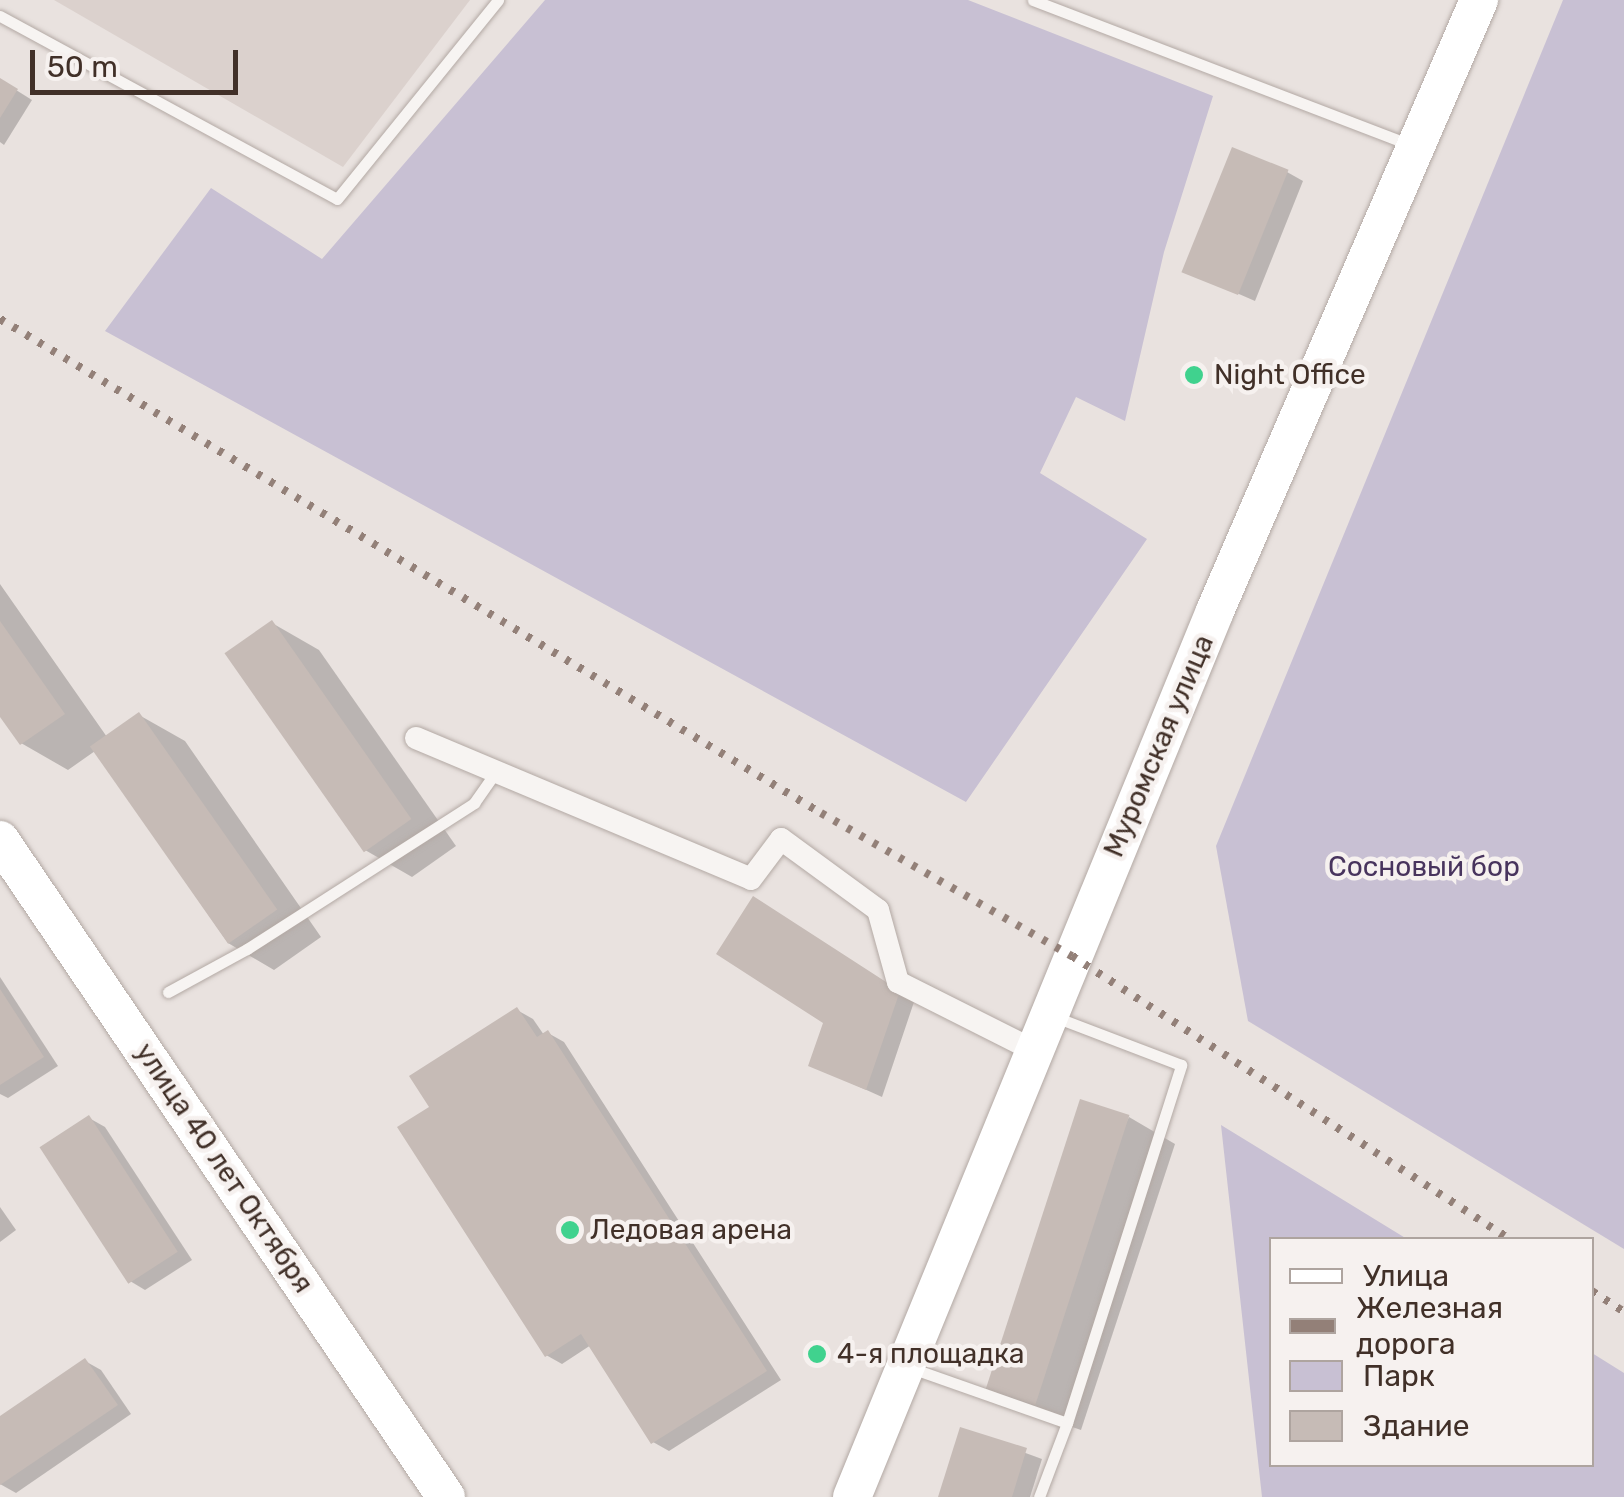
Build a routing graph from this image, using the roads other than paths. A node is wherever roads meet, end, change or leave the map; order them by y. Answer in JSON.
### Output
{"nodes":[{"id":1,"x":498,"y":0,"type":"edge"},
{"id":2,"x":1033,"y":0,"type":"edge"},
{"id":3,"x":1479,"y":0,"type":"edge"},
{"id":4,"x":0,"y":16,"type":"edge"},
{"id":5,"x":1416,"y":147,"type":"junction"},
{"id":6,"x":416,"y":738,"type":"dead end"},
{"id":7,"x":496,"y":772,"type":"junction"},
{"id":8,"x":0,"y":840,"type":"edge"},
{"id":9,"x":168,"y":992,"type":"dead end"},
{"id":10,"x":1048,"y":1014,"type":"junction"},
{"id":11,"x":1033,"y":1050,"type":"junction"},
{"id":12,"x":902,"y":1364,"type":"junction"},
{"id":13,"x":1067,"y":1424,"type":"junction"},
{"id":14,"x":446,"y":1497,"type":"edge"},
{"id":15,"x":852,"y":1497,"type":"edge"},
{"id":16,"x":1039,"y":1497,"type":"edge"}],
"edges":[{"from":1,"to":4,"type":"lane"},
{"from":2,"to":5,"type":"lane"},
{"from":3,"to":5,"type":"main road","name":"Муромская улица"},
{"from":5,"to":10,"type":"main road","name":"Муромская улица"},
{"from":6,"to":7,"type":"street"},
{"from":7,"to":9,"type":"lane"},
{"from":7,"to":11,"type":"street"},
{"from":8,"to":14,"type":"main road","name":"улица 40 лет Октября"},
{"from":10,"to":11,"type":"main road","name":"Муромская улица"},
{"from":10,"to":13,"type":"lane"},
{"from":11,"to":12,"type":"main road","name":"Муромская улица"},
{"from":12,"to":13,"type":"lane"},
{"from":12,"to":15,"type":"main road","name":"Муромская улица"},
{"from":13,"to":16,"type":"lane"}]}
